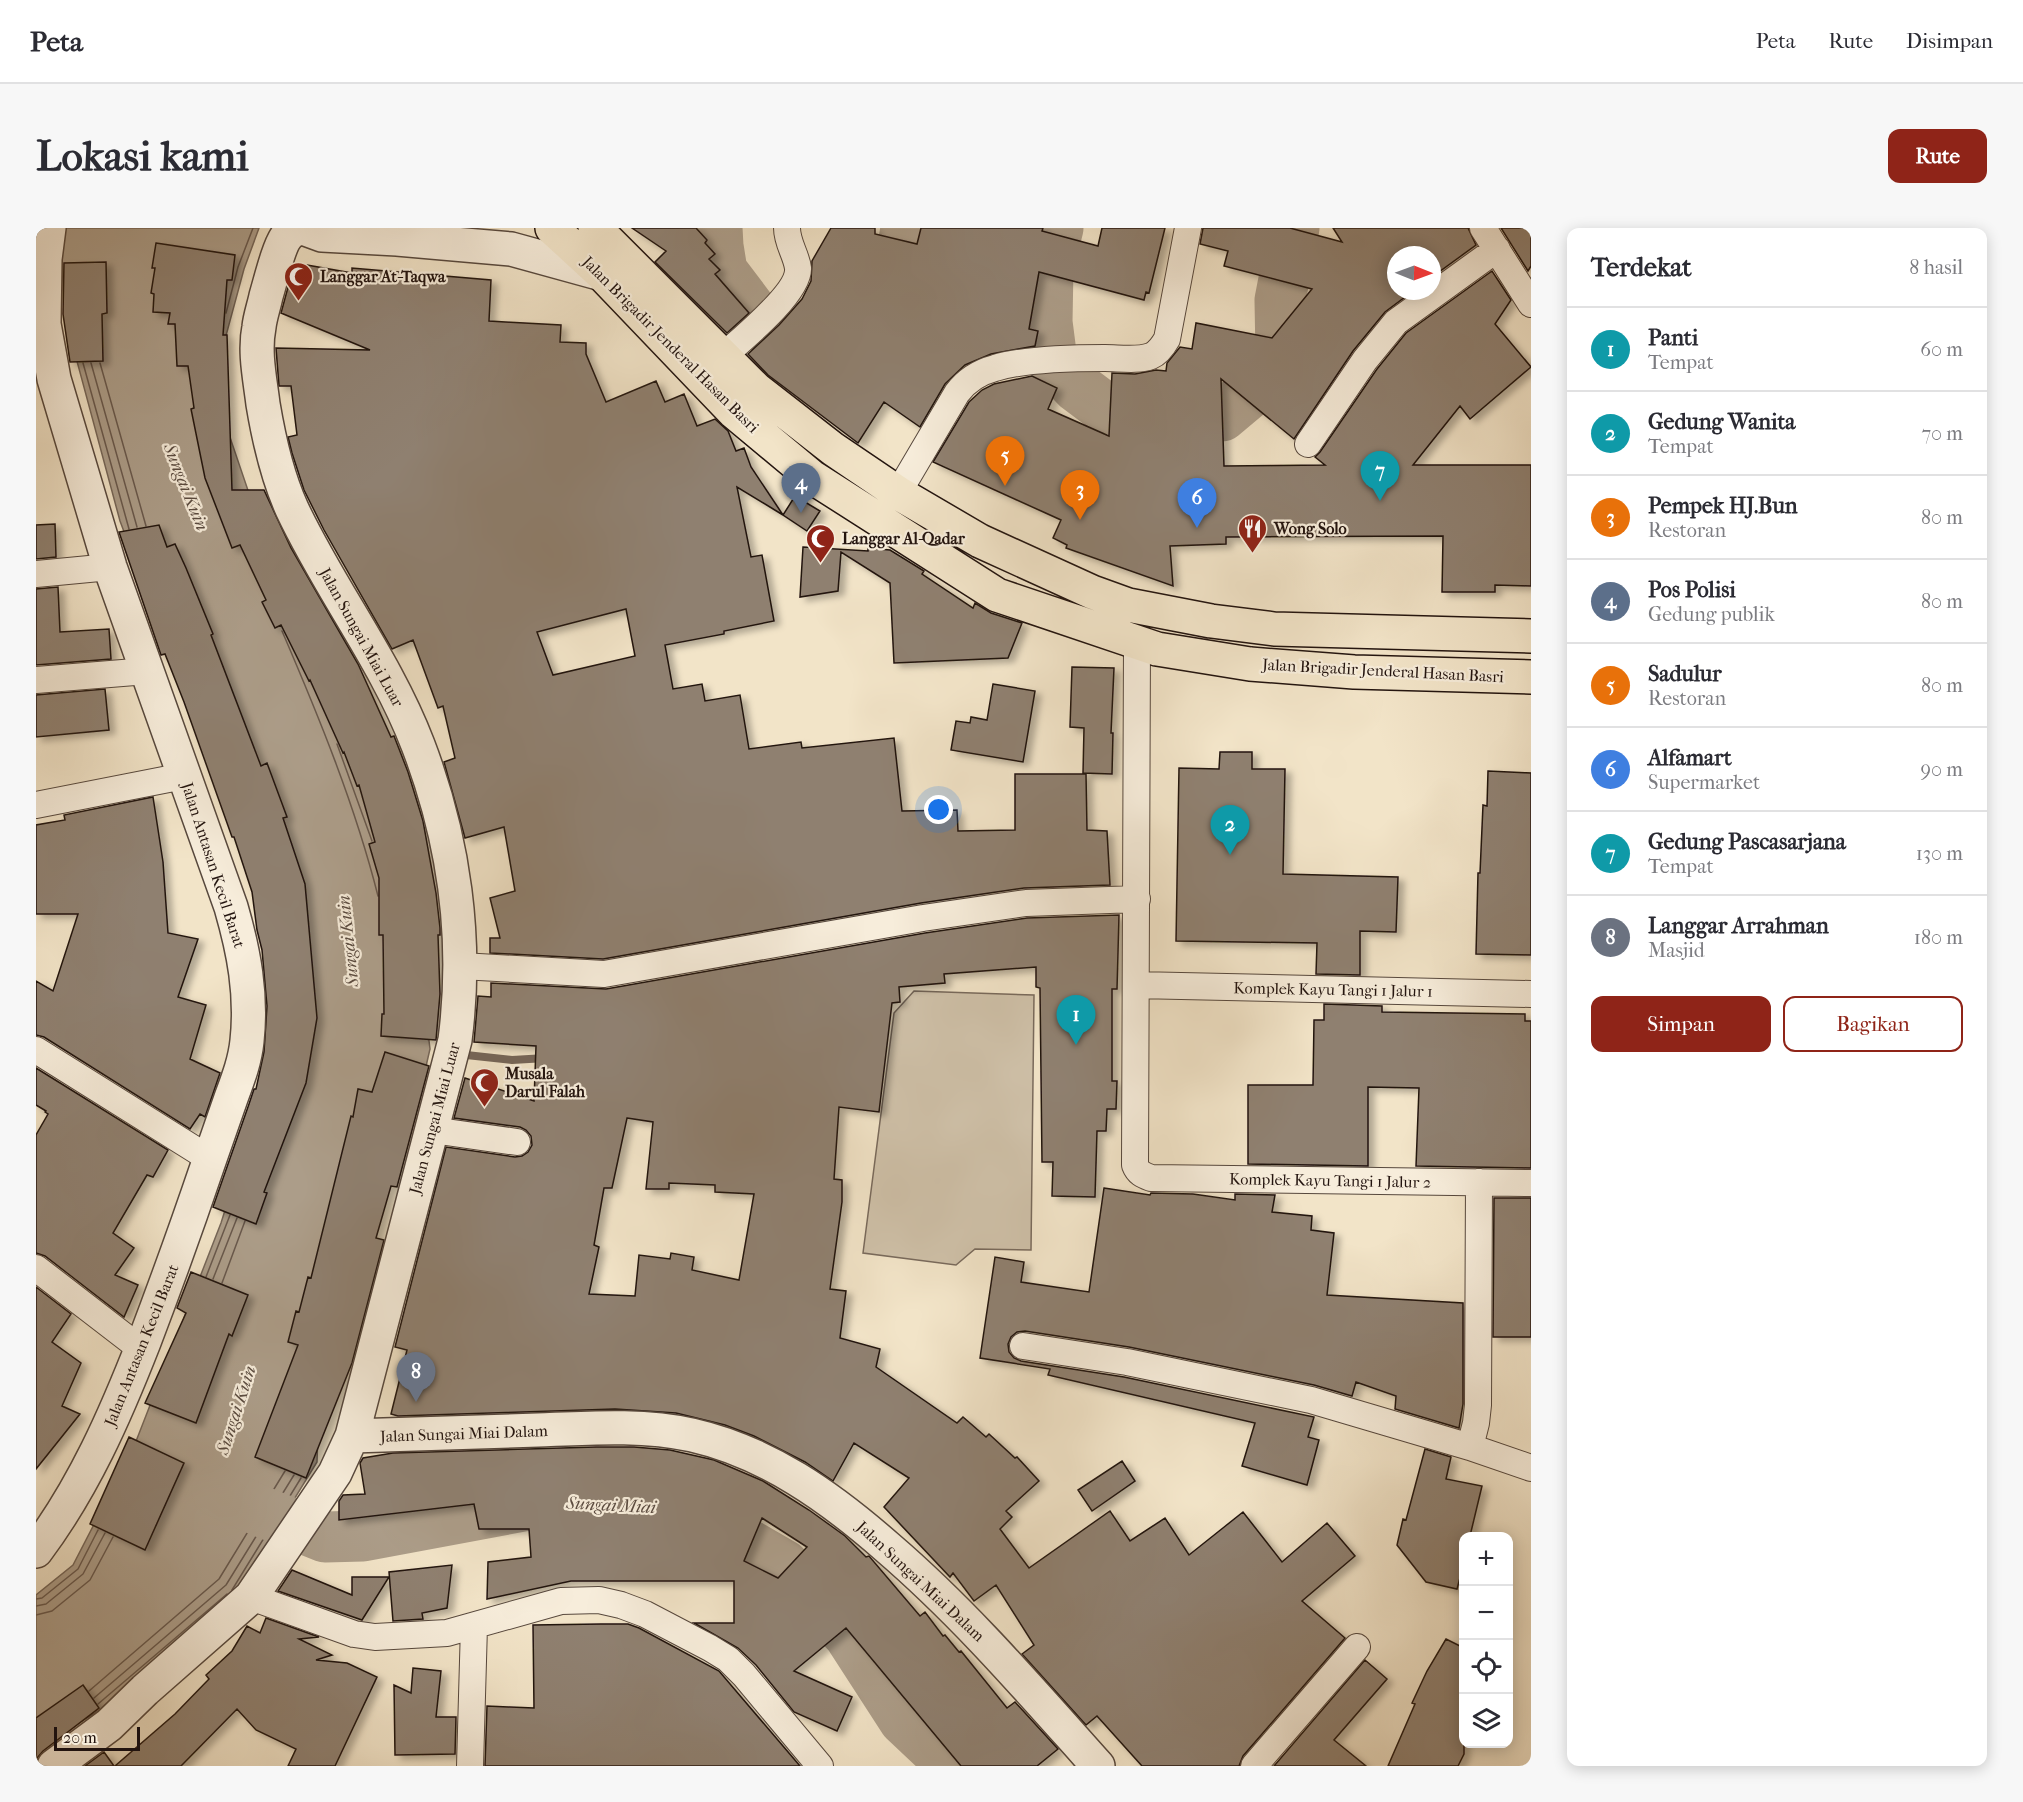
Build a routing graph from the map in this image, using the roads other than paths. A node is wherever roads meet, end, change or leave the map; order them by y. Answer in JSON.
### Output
{"nodes":[{"id":1,"x":49,"y":228,"type":"edge"},
{"id":2,"x":298,"y":228,"type":"edge"},
{"id":3,"x":303,"y":228,"type":"edge"},
{"id":4,"x":552,"y":228,"type":"edge"},
{"id":5,"x":595,"y":228,"type":"edge"},
{"id":6,"x":787,"y":228,"type":"edge"},
{"id":7,"x":1188,"y":228,"type":"edge"},
{"id":8,"x":1483,"y":228,"type":"edge"},
{"id":9,"x":1497,"y":249,"type":"junction"},
{"id":10,"x":602,"y":274,"type":"junction"},
{"id":11,"x":1531,"y":304,"type":"edge"},
{"id":12,"x":723,"y":356,"type":"junction"},
{"id":13,"x":45,"y":380,"type":"edge"},
{"id":14,"x":1308,"y":444,"type":"dead end"},
{"id":15,"x":898,"y":493,"type":"junction"},
{"id":16,"x":110,"y":567,"type":"junction"},
{"id":17,"x":36,"y":574,"type":"edge"},
{"id":18,"x":1355,"y":633,"type":"junction"},
{"id":19,"x":1531,"y":636,"type":"edge"},
{"id":20,"x":1137,"y":643,"type":"junction"},
{"id":21,"x":147,"y":671,"type":"junction"},
{"id":22,"x":1354,"y":672,"type":"junction"},
{"id":23,"x":1531,"y":677,"type":"edge"},
{"id":24,"x":36,"y":680,"type":"edge"},
{"id":25,"x":184,"y":776,"type":"junction"},
{"id":26,"x":36,"y":805,"type":"edge"},
{"id":27,"x":1137,"y":899,"type":"junction"},
{"id":28,"x":460,"y":966,"type":"junction"},
{"id":29,"x":1136,"y":985,"type":"junction"},
{"id":30,"x":1531,"y":994,"type":"edge"},
{"id":31,"x":36,"y":1050,"type":"edge"},
{"id":32,"x":432,"y":1130,"type":"junction"},
{"id":33,"x":517,"y":1142,"type":"dead end"},
{"id":34,"x":210,"y":1160,"type":"junction"},
{"id":35,"x":1479,"y":1182,"type":"junction"},
{"id":36,"x":1531,"y":1183,"type":"edge"},
{"id":37,"x":36,"y":1268,"type":"edge"},
{"id":38,"x":1023,"y":1346,"type":"dead end"},
{"id":39,"x":141,"y":1348,"type":"junction"},
{"id":40,"x":352,"y":1436,"type":"junction"},
{"id":41,"x":1470,"y":1447,"type":"junction"},
{"id":42,"x":1531,"y":1468,"type":"edge"},
{"id":43,"x":36,"y":1551,"type":"edge"},
{"id":44,"x":256,"y":1589,"type":"junction"},
{"id":45,"x":474,"y":1626,"type":"junction"},
{"id":46,"x":1357,"y":1647,"type":"dead end"},
{"id":47,"x":54,"y":1766,"type":"edge"},
{"id":48,"x":470,"y":1766,"type":"edge"},
{"id":49,"x":820,"y":1766,"type":"edge"},
{"id":50,"x":1098,"y":1766,"type":"edge"},
{"id":51,"x":1254,"y":1766,"type":"edge"}],
"edges":[{"from":1,"to":13,"type":"street","name":"Jalan Antasan Kecil Barat"},
{"from":2,"to":28,"type":"street","name":"Jalan Sungai Miai Luar"},
{"from":3,"to":10,"type":"street"},
{"from":4,"to":10,"type":"highway","name":"Jalan Brigadir Jenderal Hasan Basri"},
{"from":5,"to":12,"type":"highway","name":"Jalan Brigadir Jenderal Hasan Basri"},
{"from":6,"to":12,"type":"street"},
{"from":7,"to":15,"type":"street"},
{"from":8,"to":9,"type":"street"},
{"from":9,"to":11,"type":"street"},
{"from":9,"to":14,"type":"street"},
{"from":10,"to":20,"type":"highway","name":"Jalan Brigadir Jenderal Hasan Basri"},
{"from":12,"to":15,"type":"highway","name":"Jalan Brigadir Jenderal Hasan Basri"},
{"from":13,"to":16,"type":"street","name":"Jalan Antasan Kecil Barat"},
{"from":15,"to":18,"type":"highway","name":"Jalan Brigadir Jenderal Hasan Basri"},
{"from":16,"to":17,"type":"street"},
{"from":16,"to":21,"type":"street","name":"Jalan Antasan Kecil Barat"},
{"from":18,"to":19,"type":"highway","name":"Jalan Brigadir Jenderal Hasan Basri"},
{"from":18,"to":22,"type":"highway"},
{"from":20,"to":22,"type":"highway","name":"Jalan Brigadir Jenderal Hasan Basri"},
{"from":20,"to":27,"type":"street"},
{"from":21,"to":24,"type":"street"},
{"from":21,"to":25,"type":"street","name":"Jalan Antasan Kecil Barat"},
{"from":22,"to":23,"type":"highway","name":"Jalan Brigadir Jenderal Hasan Basri"},
{"from":25,"to":26,"type":"street"},
{"from":25,"to":34,"type":"street","name":"Jalan Antasan Kecil Barat"},
{"from":27,"to":28,"type":"street"},
{"from":27,"to":29,"type":"street"},
{"from":28,"to":32,"type":"street","name":"Jalan Sungai Miai Luar"},
{"from":29,"to":30,"type":"street","name":"Komplek Kayu Tangi 1 Jalur 1"},
{"from":29,"to":35,"type":"street","name":"Komplek Kayu Tangi 1 Jalur 2"},
{"from":31,"to":34,"type":"street"},
{"from":32,"to":33,"type":"street"},
{"from":32,"to":40,"type":"street","name":"Jalan Sungai Miai Luar"},
{"from":34,"to":39,"type":"street","name":"Jalan Antasan Kecil Barat"},
{"from":35,"to":36,"type":"street","name":"Komplek Kayu Tangi 1 Jalur 2"},
{"from":35,"to":41,"type":"street"},
{"from":37,"to":39,"type":"street"},
{"from":38,"to":41,"type":"street"},
{"from":39,"to":43,"type":"street","name":"Jalan Antasan Kecil Barat"},
{"from":40,"to":44,"type":"street","name":"Jalan Sungai Miai Luar"},
{"from":40,"to":50,"type":"street","name":"Jalan Sungai Miai Dalam"},
{"from":41,"to":42,"type":"street"},
{"from":44,"to":45,"type":"street"},
{"from":44,"to":47,"type":"street","name":"Jalan Sungai Miai Luar"},
{"from":45,"to":48,"type":"street"},
{"from":45,"to":49,"type":"street"},
{"from":46,"to":51,"type":"street"}]}
